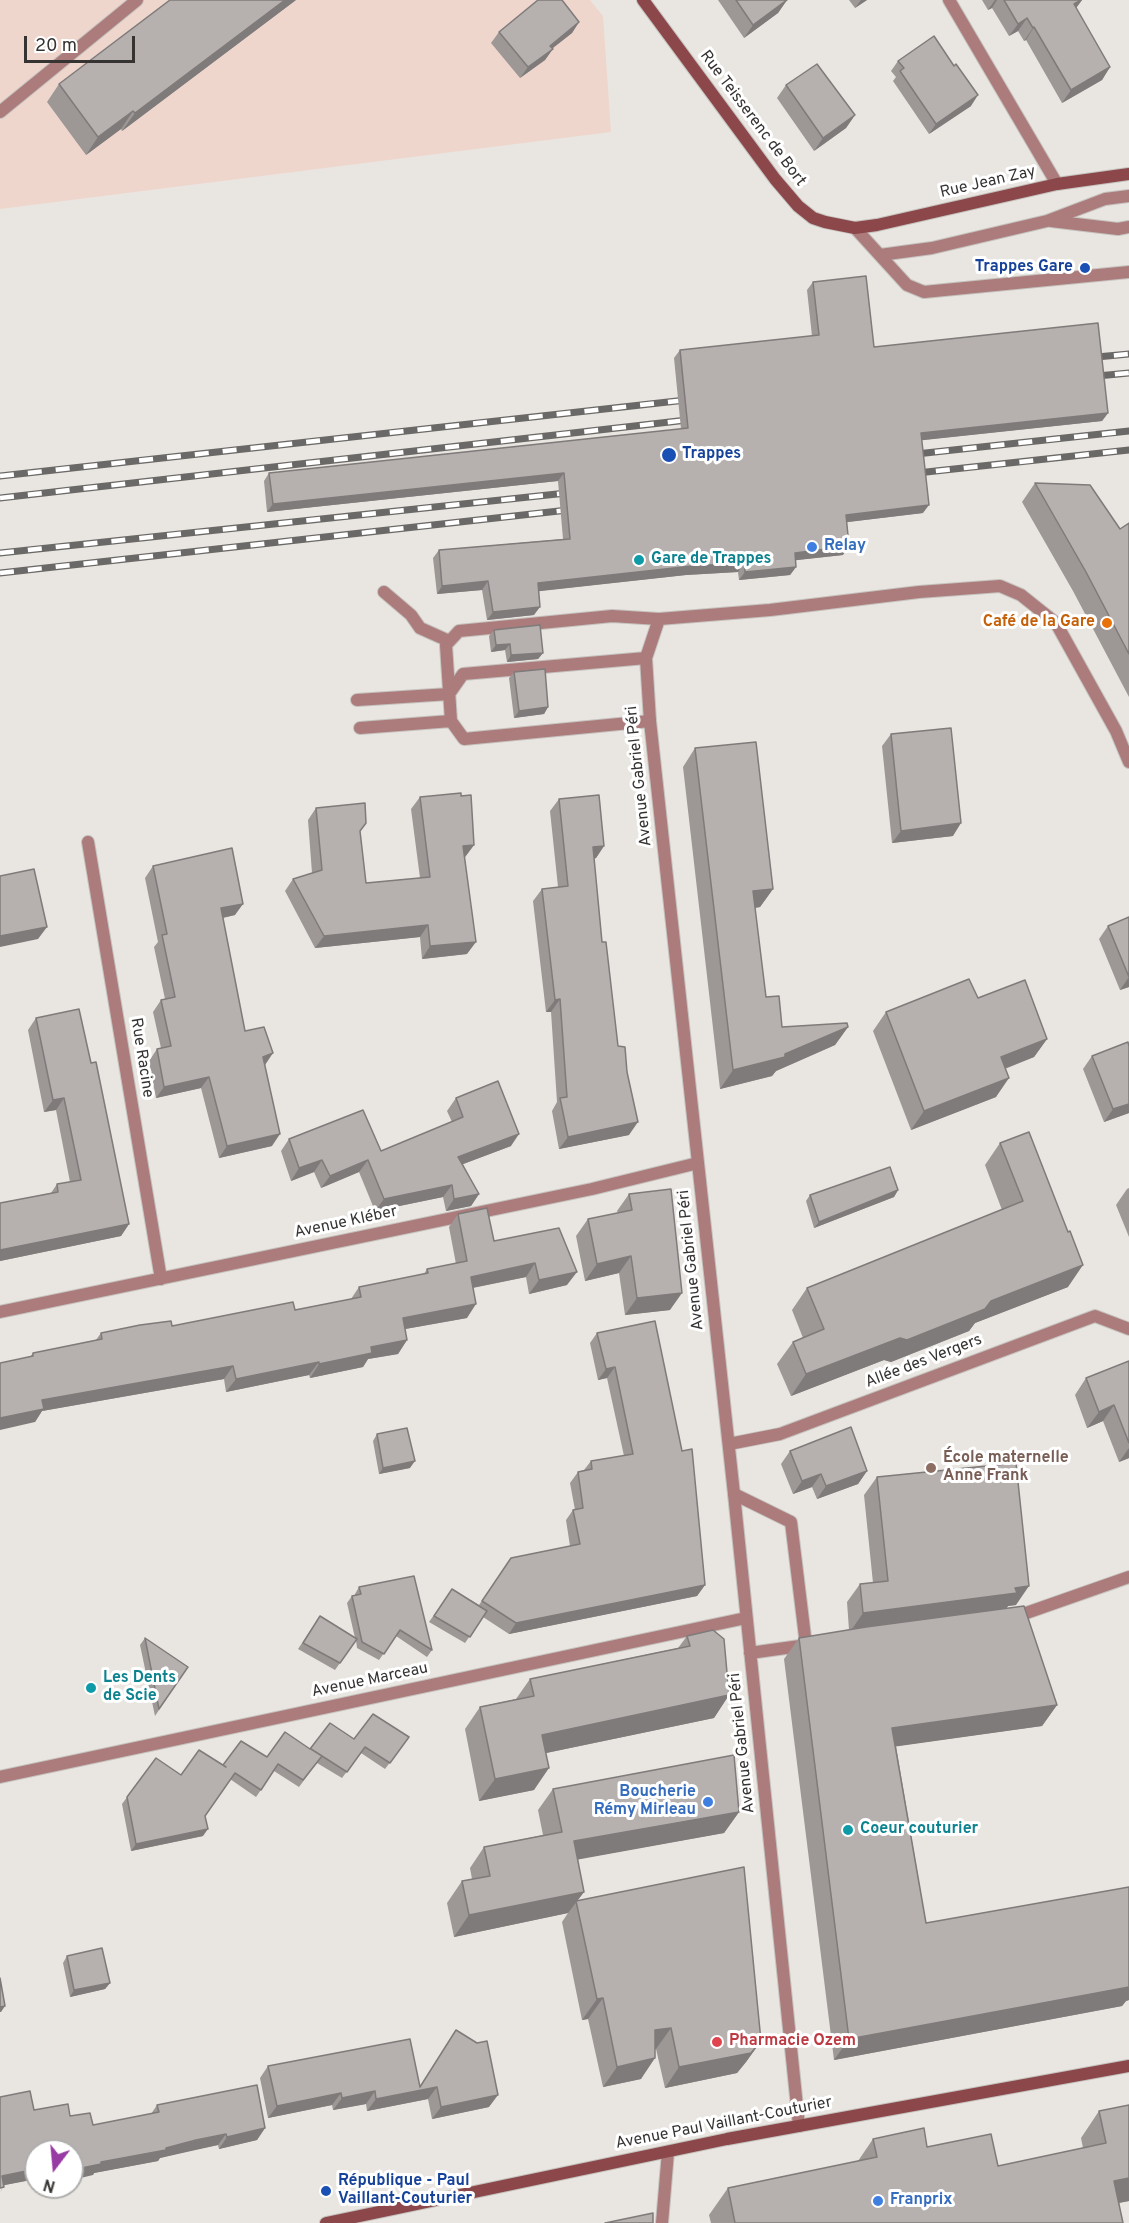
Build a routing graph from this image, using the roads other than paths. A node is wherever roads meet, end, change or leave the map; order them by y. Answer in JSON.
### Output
{"nodes":[{"id":1,"x":137,"y":0,"type":"edge"},
{"id":2,"x":643,"y":0,"type":"edge"},
{"id":3,"x":949,"y":0,"type":"edge"},
{"id":4,"x":0,"y":112,"type":"edge"},
{"id":5,"x":1129,"y":174,"type":"edge"},
{"id":6,"x":1057,"y":184,"type":"junction"},
{"id":7,"x":1129,"y":196,"type":"edge"},
{"id":8,"x":1047,"y":221,"type":"junction"},
{"id":9,"x":1129,"y":227,"type":"edge"},
{"id":10,"x":855,"y":228,"type":"junction"},
{"id":11,"x":880,"y":255,"type":"junction"},
{"id":12,"x":1129,"y":272,"type":"edge"},
{"id":13,"x":384,"y":592,"type":"dead end"},
{"id":14,"x":659,"y":619,"type":"junction"},
{"id":15,"x":449,"y":641,"type":"junction"},
{"id":16,"x":646,"y":658,"type":"junction"},
{"id":17,"x":449,"y":694,"type":"junction"},
{"id":18,"x":357,"y":700,"type":"dead end"},
{"id":19,"x":451,"y":721,"type":"junction"},
{"id":20,"x":650,"y":721,"type":"junction"},
{"id":21,"x":360,"y":728,"type":"dead end"},
{"id":22,"x":1129,"y":762,"type":"edge"},
{"id":23,"x":88,"y":842,"type":"dead end"},
{"id":24,"x":698,"y":1163,"type":"junction"},
{"id":25,"x":160,"y":1279,"type":"junction"},
{"id":26,"x":0,"y":1311,"type":"edge"},
{"id":27,"x":1129,"y":1329,"type":"edge"},
{"id":28,"x":729,"y":1444,"type":"junction"},
{"id":29,"x":734,"y":1494,"type":"junction"},
{"id":30,"x":1129,"y":1576,"type":"edge"},
{"id":31,"x":746,"y":1618,"type":"junction"},
{"id":32,"x":995,"y":1620,"type":"edge"},
{"id":33,"x":750,"y":1653,"type":"junction"},
{"id":34,"x":0,"y":1777,"type":"edge"},
{"id":35,"x":1129,"y":2066,"type":"edge"},
{"id":36,"x":799,"y":2126,"type":"junction"},
{"id":37,"x":668,"y":2152,"type":"junction"},
{"id":38,"x":326,"y":2223,"type":"edge"},
{"id":39,"x":662,"y":2223,"type":"edge"}],
"edges":[{"from":1,"to":4,"type":"street"},
{"from":2,"to":10,"type":"street","name":"Rue Teisserenc de Bort"},
{"from":3,"to":6,"type":"street"},
{"from":5,"to":6,"type":"street","name":"Rue Jean Zay"},
{"from":6,"to":10,"type":"street","name":"Rue Jean Zay"},
{"from":7,"to":8,"type":"street"},
{"from":8,"to":9,"type":"street"},
{"from":8,"to":11,"type":"street"},
{"from":10,"to":11,"type":"street"},
{"from":11,"to":12,"type":"street"},
{"from":13,"to":15,"type":"street"},
{"from":14,"to":15,"type":"street"},
{"from":14,"to":16,"type":"street","name":"Avenue Gabriel Péri"},
{"from":14,"to":22,"type":"street"},
{"from":15,"to":17,"type":"street"},
{"from":16,"to":17,"type":"street"},
{"from":16,"to":20,"type":"street","name":"Avenue Gabriel Péri"},
{"from":17,"to":18,"type":"street"},
{"from":17,"to":19,"type":"street"},
{"from":19,"to":20,"type":"street"},
{"from":19,"to":21,"type":"street"},
{"from":20,"to":24,"type":"street","name":"Avenue Gabriel Péri"},
{"from":23,"to":25,"type":"street","name":"Rue Racine"},
{"from":24,"to":25,"type":"street","name":"Avenue Kléber"},
{"from":24,"to":28,"type":"street","name":"Avenue Gabriel Péri"},
{"from":25,"to":26,"type":"street","name":"Avenue Kléber"},
{"from":27,"to":28,"type":"street","name":"Allée des Vergers"},
{"from":28,"to":29,"type":"street","name":"Avenue Gabriel Péri"},
{"from":29,"to":31,"type":"street","name":"Avenue Gabriel Péri"},
{"from":29,"to":33,"type":"street"},
{"from":30,"to":32,"type":"street"},
{"from":31,"to":33,"type":"street","name":"Avenue Gabriel Péri"},
{"from":31,"to":34,"type":"street","name":"Avenue Marceau"},
{"from":33,"to":36,"type":"street","name":"Avenue Gabriel Péri"},
{"from":35,"to":36,"type":"street","name":"Avenue Paul Vaillant-Couturier"},
{"from":36,"to":37,"type":"street","name":"Avenue Paul Vaillant-Couturier"},
{"from":37,"to":38,"type":"street","name":"Avenue Paul Vaillant-Couturier"},
{"from":37,"to":39,"type":"street"}]}
